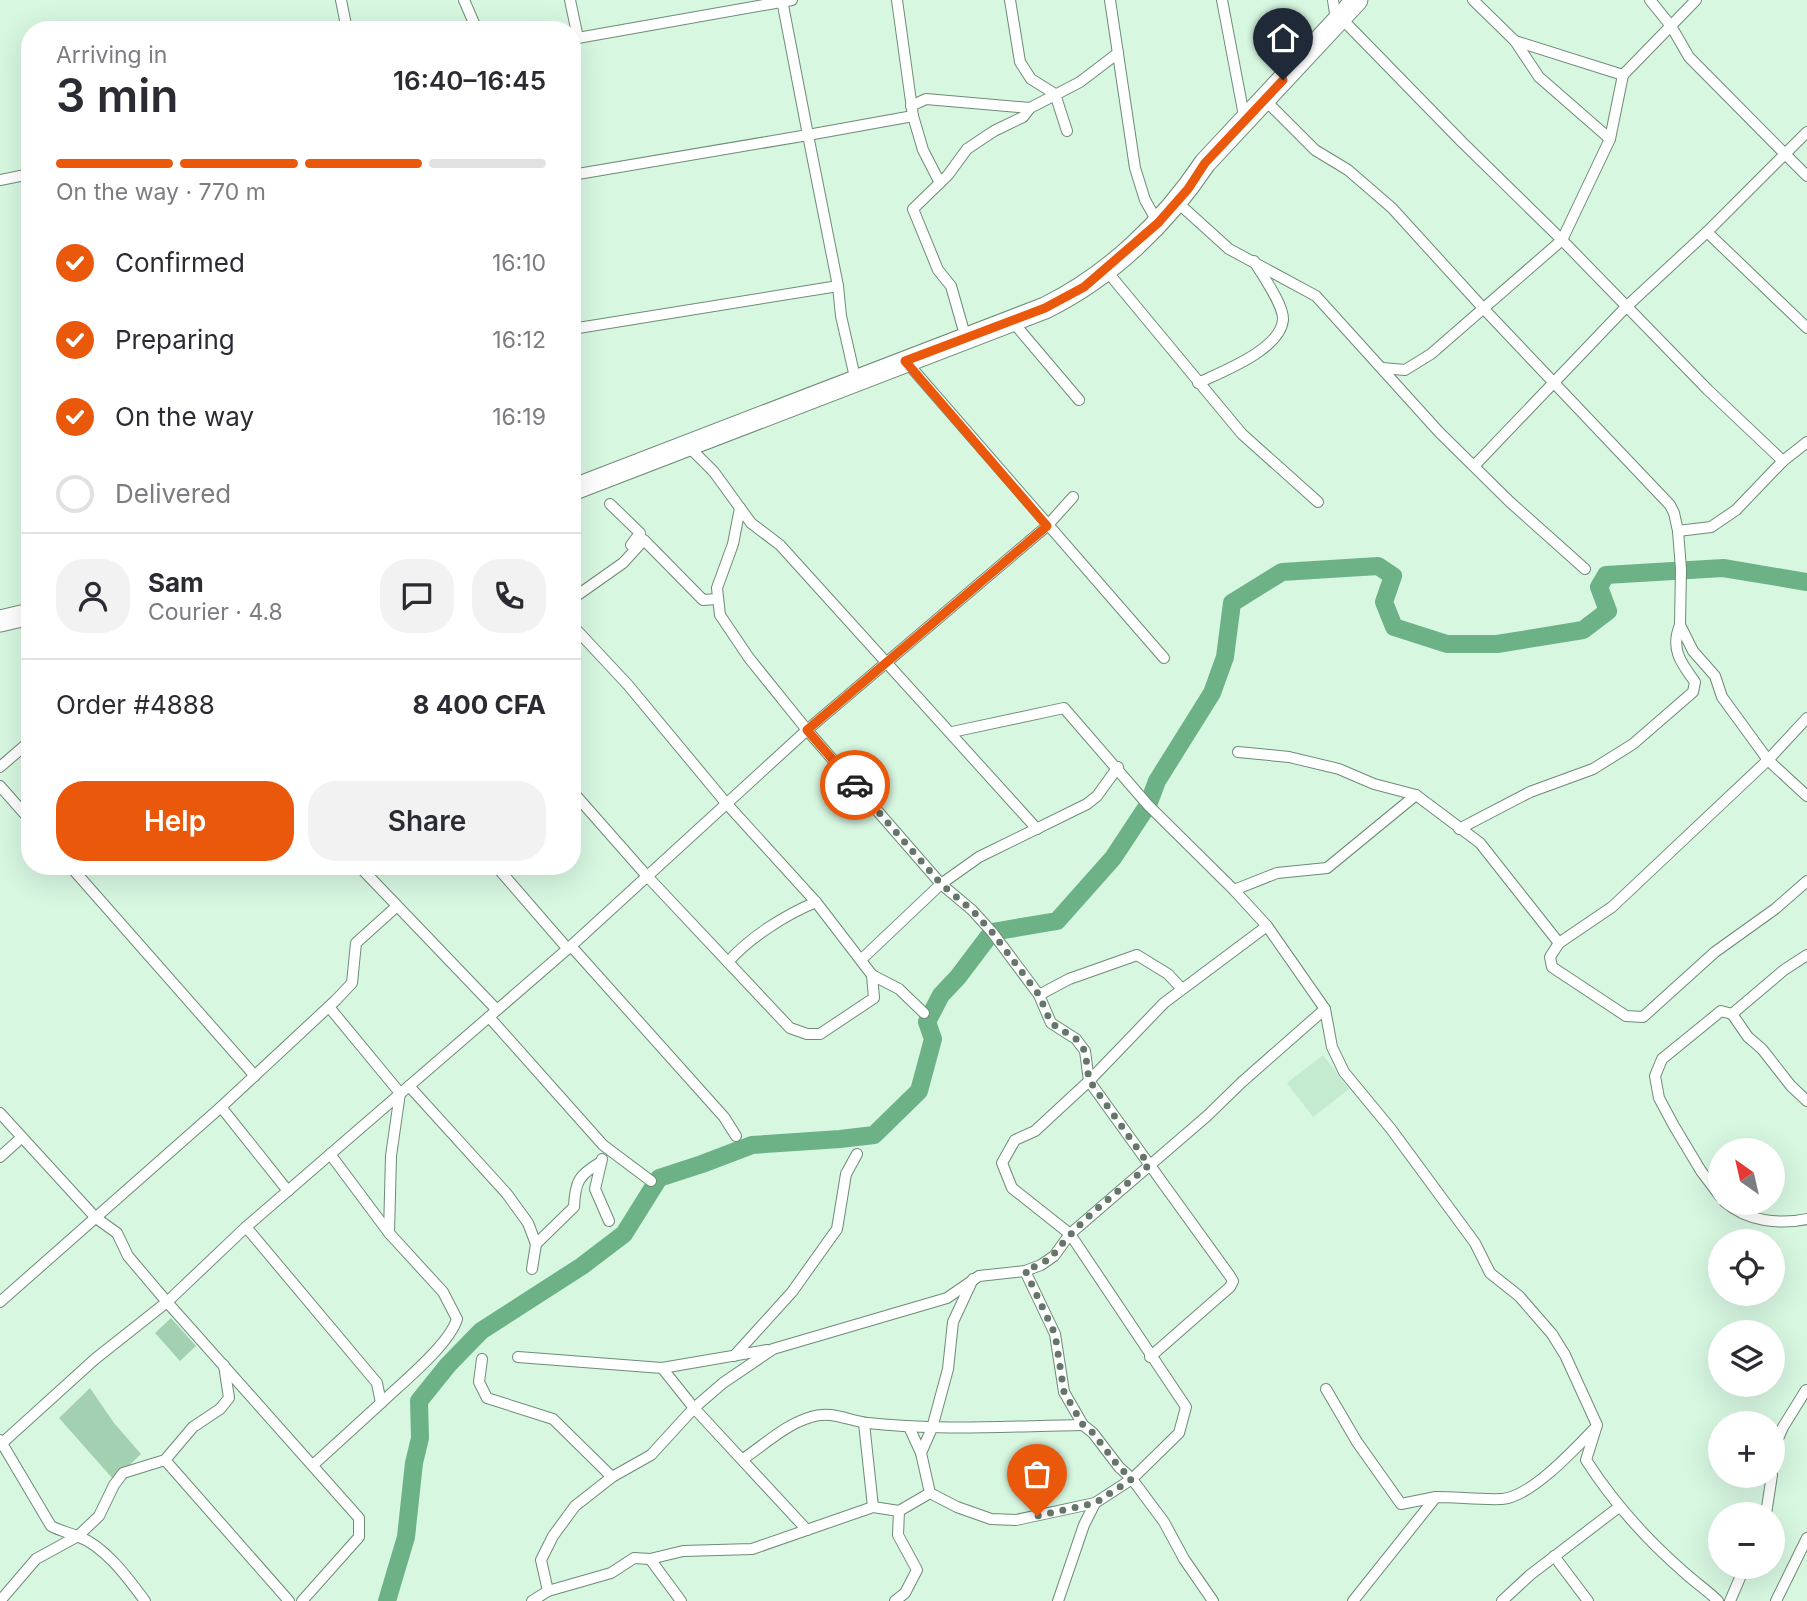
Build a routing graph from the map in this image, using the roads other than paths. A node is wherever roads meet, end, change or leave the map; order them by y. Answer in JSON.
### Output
{"nodes":[{"id":1,"x":341,"y":0,"type":"edge"},
{"id":2,"x":464,"y":0,"type":"edge"},
{"id":3,"x":570,"y":0,"type":"edge"},
{"id":4,"x":897,"y":0,"type":"edge"},
{"id":5,"x":1010,"y":0,"type":"edge"},
{"id":6,"x":1110,"y":0,"type":"edge"},
{"id":7,"x":1222,"y":0,"type":"edge"},
{"id":8,"x":1357,"y":0,"type":"edge"},
{"id":9,"x":1473,"y":0,"type":"edge"},
{"id":10,"x":1650,"y":0,"type":"edge"},
{"id":11,"x":1696,"y":0,"type":"edge"},
{"id":12,"x":785,"y":1,"type":"edge"},
{"id":13,"x":1336,"y":13,"type":"edge"},
{"id":14,"x":345,"y":21,"type":"edge"},
{"id":15,"x":473,"y":21,"type":"edge"},
{"id":16,"x":573,"y":21,"type":"edge"},
{"id":17,"x":1671,"y":26,"type":"junction"},
{"id":18,"x":581,"y":38,"type":"edge"},
{"id":19,"x":1515,"y":41,"type":"junction"},
{"id":20,"x":1118,"y":53,"type":"junction"},
{"id":21,"x":1623,"y":75,"type":"junction"},
{"id":22,"x":1055,"y":94,"type":"junction"},
{"id":23,"x":1265,"y":100,"type":"junction"},
{"id":24,"x":1030,"y":108,"type":"junction"},
{"id":25,"x":912,"y":111,"type":"junction"},
{"id":26,"x":1245,"y":122,"type":"junction"},
{"id":27,"x":1067,"y":131,"type":"dead end"},
{"id":28,"x":1807,"y":131,"type":"edge"},
{"id":29,"x":808,"y":135,"type":"junction"},
{"id":30,"x":1610,"y":139,"type":"junction"},
{"id":31,"x":1785,"y":154,"type":"junction"},
{"id":32,"x":1205,"y":163,"type":"junction"},
{"id":33,"x":581,"y":173,"type":"edge"},
{"id":34,"x":21,"y":176,"type":"edge"},
{"id":35,"x":1807,"y":176,"type":"edge"},
{"id":36,"x":0,"y":180,"type":"edge"},
{"id":37,"x":940,"y":183,"type":"junction"},
{"id":38,"x":1177,"y":202,"type":"junction"},
{"id":39,"x":1154,"y":219,"type":"junction"},
{"id":40,"x":1707,"y":232,"type":"junction"},
{"id":41,"x":1562,"y":240,"type":"junction"},
{"id":42,"x":1254,"y":261,"type":"junction"},
{"id":43,"x":1103,"y":267,"type":"junction"},
{"id":44,"x":838,"y":286,"type":"junction"},
{"id":45,"x":1626,"y":307,"type":"junction"},
{"id":46,"x":1483,"y":308,"type":"junction"},
{"id":47,"x":1012,"y":321,"type":"junction"},
{"id":48,"x":581,"y":328,"type":"edge"},
{"id":49,"x":963,"y":328,"type":"junction"},
{"id":50,"x":1807,"y":328,"type":"edge"},
{"id":51,"x":903,"y":358,"type":"junction"},
{"id":52,"x":1382,"y":368,"type":"junction"},
{"id":53,"x":854,"y":373,"type":"junction"},
{"id":54,"x":1198,"y":383,"type":"junction"},
{"id":55,"x":1555,"y":384,"type":"junction"},
{"id":56,"x":1079,"y":400,"type":"dead end"},
{"id":57,"x":1807,"y":442,"type":"edge"},
{"id":58,"x":687,"y":445,"type":"junction"},
{"id":59,"x":1783,"y":461,"type":"junction"},
{"id":60,"x":1474,"y":467,"type":"junction"},
{"id":61,"x":617,"y":468,"type":"junction"},
{"id":62,"x":581,"y":478,"type":"edge"},
{"id":63,"x":581,"y":486,"type":"edge"},
{"id":64,"x":1073,"y":497,"type":"dead end"},
{"id":65,"x":1318,"y":502,"type":"dead end"},
{"id":66,"x":610,"y":504,"type":"dead end"},
{"id":67,"x":740,"y":508,"type":"junction"},
{"id":68,"x":1047,"y":526,"type":"junction"},
{"id":69,"x":1678,"y":531,"type":"junction"},
{"id":70,"x":1585,"y":569,"type":"dead end"},
{"id":71,"x":594,"y":584,"type":"junction"},
{"id":72,"x":581,"y":593,"type":"edge"},
{"id":73,"x":717,"y":599,"type":"junction"},
{"id":74,"x":21,"y":605,"type":"edge"},
{"id":75,"x":0,"y":609,"type":"edge"},
{"id":76,"x":21,"y":616,"type":"edge"},
{"id":77,"x":0,"y":621,"type":"edge"},
{"id":78,"x":1680,"y":625,"type":"junction"},
{"id":79,"x":581,"y":635,"type":"edge"},
{"id":80,"x":1164,"y":658,"type":"dead end"},
{"id":81,"x":889,"y":663,"type":"junction"},
{"id":82,"x":1807,"y":718,"type":"edge"},
{"id":83,"x":807,"y":730,"type":"junction"},
{"id":84,"x":952,"y":732,"type":"junction"},
{"id":85,"x":21,"y":749,"type":"edge"},
{"id":86,"x":1238,"y":752,"type":"dead end"},
{"id":87,"x":1768,"y":760,"type":"junction"},
{"id":88,"x":0,"y":767,"type":"edge"},
{"id":89,"x":1118,"y":767,"type":"junction"},
{"id":90,"x":0,"y":786,"type":"edge"},
{"id":91,"x":1416,"y":795,"type":"junction"},
{"id":92,"x":1807,"y":796,"type":"edge"},
{"id":93,"x":581,"y":801,"type":"edge"},
{"id":94,"x":726,"y":803,"type":"junction"},
{"id":95,"x":21,"y":810,"type":"edge"},
{"id":96,"x":1037,"y":829,"type":"junction"},
{"id":97,"x":1459,"y":829,"type":"junction"},
{"id":98,"x":78,"y":875,"type":"edge"},
{"id":99,"x":367,"y":875,"type":"edge"},
{"id":100,"x":504,"y":875,"type":"edge"},
{"id":101,"x":646,"y":875,"type":"junction"},
{"id":102,"x":1807,"y":881,"type":"edge"},
{"id":103,"x":941,"y":884,"type":"junction"},
{"id":104,"x":1234,"y":890,"type":"junction"},
{"id":105,"x":816,"y":902,"type":"junction"},
{"id":106,"x":396,"y":907,"type":"junction"},
{"id":107,"x":1267,"y":926,"type":"junction"},
{"id":108,"x":1559,"y":943,"type":"junction"},
{"id":109,"x":569,"y":947,"type":"junction"},
{"id":110,"x":1807,"y":955,"type":"edge"},
{"id":111,"x":865,"y":956,"type":"dead end"},
{"id":112,"x":728,"y":962,"type":"junction"},
{"id":113,"x":872,"y":975,"type":"junction"},
{"id":114,"x":1181,"y":988,"type":"junction"},
{"id":115,"x":1039,"y":995,"type":"junction"},
{"id":116,"x":329,"y":1007,"type":"junction"},
{"id":117,"x":1325,"y":1009,"type":"junction"},
{"id":118,"x":924,"y":1013,"type":"dead end"},
{"id":119,"x":493,"y":1014,"type":"junction"},
{"id":120,"x":1732,"y":1014,"type":"junction"},
{"id":121,"x":255,"y":1076,"type":"junction"},
{"id":122,"x":1089,"y":1080,"type":"junction"},
{"id":123,"x":405,"y":1090,"type":"junction"},
{"id":124,"x":1807,"y":1101,"type":"edge"},
{"id":125,"x":221,"y":1107,"type":"junction"},
{"id":126,"x":0,"y":1113,"type":"edge"},
{"id":127,"x":736,"y":1136,"type":"dead end"},
{"id":128,"x":21,"y":1138,"type":"junction"},
{"id":129,"x":603,"y":1145,"type":"junction"},
{"id":130,"x":330,"y":1154,"type":"junction"},
{"id":131,"x":857,"y":1154,"type":"dead end"},
{"id":132,"x":0,"y":1157,"type":"edge"},
{"id":133,"x":601,"y":1162,"type":"junction"},
{"id":134,"x":1149,"y":1165,"type":"junction"},
{"id":135,"x":1708,"y":1180,"type":"edge"},
{"id":136,"x":650,"y":1181,"type":"dead end"},
{"id":137,"x":288,"y":1191,"type":"junction"},
{"id":138,"x":1745,"y":1215,"type":"edge"},
{"id":139,"x":96,"y":1218,"type":"junction"},
{"id":140,"x":1807,"y":1219,"type":"edge"},
{"id":141,"x":609,"y":1222,"type":"dead end"},
{"id":142,"x":246,"y":1227,"type":"junction"},
{"id":143,"x":389,"y":1233,"type":"junction"},
{"id":144,"x":1070,"y":1234,"type":"junction"},
{"id":145,"x":536,"y":1244,"type":"junction"},
{"id":146,"x":532,"y":1269,"type":"dead end"},
{"id":147,"x":1025,"y":1270,"type":"junction"},
{"id":148,"x":973,"y":1279,"type":"junction"},
{"id":149,"x":0,"y":1302,"type":"edge"},
{"id":150,"x":167,"y":1303,"type":"junction"},
{"id":151,"x":773,"y":1349,"type":"junction"},
{"id":152,"x":734,"y":1356,"type":"junction"},
{"id":153,"x":518,"y":1357,"type":"dead end"},
{"id":154,"x":1150,"y":1357,"type":"junction"},
{"id":155,"x":482,"y":1359,"type":"dead end"},
{"id":156,"x":224,"y":1365,"type":"junction"},
{"id":157,"x":662,"y":1368,"type":"junction"},
{"id":158,"x":1326,"y":1389,"type":"dead end"},
{"id":159,"x":1806,"y":1390,"type":"edge"},
{"id":160,"x":381,"y":1403,"type":"junction"},
{"id":161,"x":694,"y":1408,"type":"junction"},
{"id":162,"x":864,"y":1423,"type":"junction"},
{"id":163,"x":1785,"y":1424,"type":"edge"},
{"id":164,"x":1083,"y":1425,"type":"junction"},
{"id":165,"x":1597,"y":1425,"type":"junction"},
{"id":166,"x":909,"y":1427,"type":"junction"},
{"id":167,"x":932,"y":1428,"type":"junction"},
{"id":168,"x":1,"y":1443,"type":"edge"},
{"id":169,"x":921,"y":1453,"type":"junction"},
{"id":170,"x":743,"y":1459,"type":"junction"},
{"id":171,"x":165,"y":1460,"type":"junction"},
{"id":172,"x":313,"y":1465,"type":"junction"},
{"id":173,"x":612,"y":1477,"type":"junction"},
{"id":174,"x":1132,"y":1479,"type":"junction"},
{"id":175,"x":929,"y":1493,"type":"junction"},
{"id":176,"x":1436,"y":1497,"type":"junction"},
{"id":177,"x":1095,"y":1503,"type":"junction"},
{"id":178,"x":873,"y":1507,"type":"junction"},
{"id":179,"x":1619,"y":1507,"type":"junction"},
{"id":180,"x":899,"y":1511,"type":"junction"},
{"id":181,"x":807,"y":1530,"type":"junction"},
{"id":182,"x":78,"y":1536,"type":"junction"},
{"id":183,"x":1807,"y":1538,"type":"edge"},
{"id":184,"x":1554,"y":1556,"type":"junction"},
{"id":185,"x":650,"y":1559,"type":"junction"},
{"id":186,"x":1739,"y":1579,"type":"edge"},
{"id":187,"x":548,"y":1591,"type":"junction"},
{"id":188,"x":305,"y":1600,"type":"edge"},
{"id":189,"x":0,"y":1601,"type":"edge"},
{"id":190,"x":145,"y":1601,"type":"edge"},
{"id":191,"x":289,"y":1601,"type":"edge"},
{"id":192,"x":532,"y":1601,"type":"edge"},
{"id":193,"x":681,"y":1601,"type":"edge"},
{"id":194,"x":895,"y":1601,"type":"edge"},
{"id":195,"x":1058,"y":1601,"type":"edge"},
{"id":196,"x":1213,"y":1601,"type":"edge"},
{"id":197,"x":1353,"y":1601,"type":"edge"},
{"id":198,"x":1502,"y":1601,"type":"edge"},
{"id":199,"x":1588,"y":1601,"type":"edge"},
{"id":200,"x":1718,"y":1601,"type":"edge"},
{"id":201,"x":1730,"y":1601,"type":"edge"},
{"id":202,"x":1776,"y":1601,"type":"edge"}],
"edges":[{"from":1,"to":14,"type":"street"},
{"from":2,"to":15,"type":"street"},
{"from":3,"to":16,"type":"street"},
{"from":4,"to":25,"type":"street"},
{"from":5,"to":22,"type":"street"},
{"from":6,"to":20,"type":"street"},
{"from":7,"to":26,"type":"street"},
{"from":8,"to":13,"type":"highway"},
{"from":9,"to":19,"type":"street"},
{"from":10,"to":17,"type":"street"},
{"from":11,"to":17,"type":"street"},
{"from":12,"to":18,"type":"street"},
{"from":12,"to":29,"type":"street"},
{"from":13,"to":23,"type":"highway"},
{"from":13,"to":41,"type":"street"},
{"from":17,"to":21,"type":"street"},
{"from":17,"to":31,"type":"street"},
{"from":19,"to":21,"type":"street"},
{"from":19,"to":30,"type":"street"},
{"from":20,"to":22,"type":"street"},
{"from":20,"to":39,"type":"street"},
{"from":21,"to":30,"type":"street"},
{"from":22,"to":24,"type":"street"},
{"from":22,"to":27,"type":"street"},
{"from":23,"to":26,"type":"highway"},
{"from":23,"to":46,"type":"street"},
{"from":24,"to":25,"type":"street"},
{"from":24,"to":37,"type":"street"},
{"from":25,"to":29,"type":"street"},
{"from":25,"to":37,"type":"street"},
{"from":26,"to":32,"type":"highway"},
{"from":28,"to":31,"type":"street"},
{"from":29,"to":33,"type":"street"},
{"from":29,"to":44,"type":"street"},
{"from":30,"to":41,"type":"street"},
{"from":31,"to":35,"type":"street"},
{"from":31,"to":40,"type":"street"},
{"from":32,"to":38,"type":"highway"},
{"from":32,"to":39,"type":"highway"},
{"from":34,"to":36,"type":"street"},
{"from":37,"to":49,"type":"street"},
{"from":38,"to":39,"type":"highway"},
{"from":38,"to":42,"type":"street"},
{"from":39,"to":43,"type":"highway"},
{"from":40,"to":45,"type":"street"},
{"from":40,"to":50,"type":"street"},
{"from":41,"to":45,"type":"street"},
{"from":41,"to":46,"type":"street"},
{"from":42,"to":52,"type":"street"},
{"from":42,"to":54,"type":"street"},
{"from":43,"to":47,"type":"highway"},
{"from":43,"to":49,"type":"highway"},
{"from":43,"to":54,"type":"street"},
{"from":44,"to":48,"type":"street"},
{"from":44,"to":53,"type":"street"},
{"from":45,"to":55,"type":"street"},
{"from":45,"to":59,"type":"street"},
{"from":46,"to":52,"type":"street"},
{"from":46,"to":55,"type":"street"},
{"from":47,"to":51,"type":"highway"},
{"from":47,"to":56,"type":"street"},
{"from":49,"to":51,"type":"highway"},
{"from":51,"to":53,"type":"highway"},
{"from":51,"to":58,"type":"highway"},
{"from":51,"to":68,"type":"street"},
{"from":52,"to":60,"type":"street"},
{"from":53,"to":61,"type":"highway"},
{"from":54,"to":65,"type":"street"},
{"from":55,"to":60,"type":"street"},
{"from":55,"to":69,"type":"street"},
{"from":57,"to":59,"type":"street"},
{"from":58,"to":61,"type":"highway"},
{"from":58,"to":67,"type":"street"},
{"from":59,"to":69,"type":"street"},
{"from":60,"to":70,"type":"street"},
{"from":61,"to":62,"type":"highway"},
{"from":61,"to":63,"type":"highway"},
{"from":64,"to":68,"type":"street"},
{"from":66,"to":71,"type":"street"},
{"from":67,"to":73,"type":"street"},
{"from":67,"to":81,"type":"street"},
{"from":68,"to":80,"type":"street"},
{"from":68,"to":81,"type":"street"},
{"from":69,"to":78,"type":"street"},
{"from":71,"to":72,"type":"street"},
{"from":71,"to":73,"type":"street"},
{"from":73,"to":83,"type":"street"},
{"from":74,"to":75,"type":"highway"},
{"from":76,"to":77,"type":"highway"},
{"from":78,"to":87,"type":"street"},
{"from":78,"to":97,"type":"street"},
{"from":79,"to":94,"type":"street"},
{"from":81,"to":83,"type":"street"},
{"from":81,"to":84,"type":"street"},
{"from":82,"to":87,"type":"street"},
{"from":83,"to":94,"type":"street"},
{"from":83,"to":103,"type":"street"},
{"from":84,"to":89,"type":"street"},
{"from":84,"to":96,"type":"street"},
{"from":85,"to":88,"type":"street"},
{"from":86,"to":91,"type":"street"},
{"from":87,"to":92,"type":"street"},
{"from":87,"to":108,"type":"street"},
{"from":89,"to":96,"type":"street"},
{"from":89,"to":104,"type":"street"},
{"from":90,"to":95,"type":"street"},
{"from":91,"to":97,"type":"street"},
{"from":91,"to":104,"type":"street"},
{"from":93,"to":101,"type":"street"},
{"from":94,"to":101,"type":"street"},
{"from":94,"to":105,"type":"street"},
{"from":96,"to":103,"type":"street"},
{"from":97,"to":108,"type":"street"},
{"from":98,"to":121,"type":"street"},
{"from":99,"to":106,"type":"street"},
{"from":100,"to":109,"type":"street"},
{"from":101,"to":109,"type":"street"},
{"from":101,"to":112,"type":"street"},
{"from":102,"to":108,"type":"street"},
{"from":103,"to":111,"type":"street"},
{"from":103,"to":115,"type":"street"},
{"from":104,"to":107,"type":"street"},
{"from":105,"to":112,"type":"street"},
{"from":105,"to":113,"type":"street"},
{"from":106,"to":116,"type":"street"},
{"from":106,"to":119,"type":"street"},
{"from":107,"to":114,"type":"street"},
{"from":107,"to":117,"type":"street"},
{"from":109,"to":119,"type":"street"},
{"from":109,"to":127,"type":"street"},
{"from":110,"to":120,"type":"street"},
{"from":112,"to":113,"type":"street"},
{"from":113,"to":118,"type":"street"},
{"from":114,"to":115,"type":"street"},
{"from":114,"to":122,"type":"street"},
{"from":115,"to":122,"type":"street"},
{"from":116,"to":121,"type":"street"},
{"from":116,"to":123,"type":"street"},
{"from":117,"to":134,"type":"street"},
{"from":117,"to":165,"type":"street"},
{"from":119,"to":123,"type":"street"},
{"from":119,"to":129,"type":"street"},
{"from":120,"to":124,"type":"street"},
{"from":120,"to":135,"type":"street"},
{"from":121,"to":125,"type":"street"},
{"from":122,"to":134,"type":"street"},
{"from":122,"to":144,"type":"street"},
{"from":123,"to":130,"type":"street"},
{"from":123,"to":143,"type":"street"},
{"from":123,"to":145,"type":"street"},
{"from":125,"to":137,"type":"street"},
{"from":125,"to":139,"type":"street"},
{"from":126,"to":128,"type":"street"},
{"from":128,"to":132,"type":"street"},
{"from":128,"to":139,"type":"street"},
{"from":129,"to":133,"type":"street"},
{"from":129,"to":136,"type":"street"},
{"from":130,"to":137,"type":"street"},
{"from":130,"to":143,"type":"street"},
{"from":131,"to":152,"type":"street"},
{"from":133,"to":141,"type":"street"},
{"from":133,"to":145,"type":"street"},
{"from":134,"to":144,"type":"street"},
{"from":134,"to":154,"type":"street"},
{"from":137,"to":142,"type":"street"},
{"from":138,"to":140,"type":"street"},
{"from":139,"to":149,"type":"street"},
{"from":139,"to":150,"type":"street"},
{"from":142,"to":150,"type":"street"},
{"from":142,"to":160,"type":"street"},
{"from":143,"to":160,"type":"street"},
{"from":144,"to":147,"type":"street"},
{"from":144,"to":154,"type":"street"},
{"from":145,"to":146,"type":"street"},
{"from":147,"to":148,"type":"street"},
{"from":147,"to":164,"type":"street"},
{"from":148,"to":151,"type":"street"},
{"from":148,"to":167,"type":"street"},
{"from":150,"to":156,"type":"street"},
{"from":150,"to":168,"type":"street"},
{"from":151,"to":152,"type":"street"},
{"from":151,"to":161,"type":"street"},
{"from":152,"to":157,"type":"street"},
{"from":153,"to":157,"type":"street"},
{"from":154,"to":174,"type":"street"},
{"from":155,"to":173,"type":"street"},
{"from":156,"to":171,"type":"street"},
{"from":156,"to":172,"type":"street"},
{"from":157,"to":161,"type":"street"},
{"from":158,"to":176,"type":"street"},
{"from":159,"to":163,"type":"street"},
{"from":160,"to":172,"type":"street"},
{"from":161,"to":170,"type":"street"},
{"from":161,"to":173,"type":"street"},
{"from":162,"to":166,"type":"street"},
{"from":162,"to":170,"type":"street"},
{"from":162,"to":178,"type":"street"},
{"from":164,"to":167,"type":"street"},
{"from":164,"to":174,"type":"street"},
{"from":165,"to":176,"type":"street"},
{"from":165,"to":179,"type":"street"},
{"from":166,"to":167,"type":"street"},
{"from":166,"to":169,"type":"street"},
{"from":167,"to":169,"type":"street"},
{"from":168,"to":182,"type":"street"},
{"from":169,"to":175,"type":"street"},
{"from":170,"to":181,"type":"street"},
{"from":171,"to":182,"type":"street"},
{"from":171,"to":191,"type":"street"},
{"from":172,"to":188,"type":"street"},
{"from":173,"to":187,"type":"street"},
{"from":174,"to":177,"type":"street"},
{"from":174,"to":196,"type":"street"},
{"from":175,"to":177,"type":"street"},
{"from":175,"to":180,"type":"street"},
{"from":176,"to":197,"type":"street"},
{"from":177,"to":195,"type":"street"},
{"from":178,"to":180,"type":"street"},
{"from":178,"to":181,"type":"street"},
{"from":179,"to":184,"type":"street"},
{"from":179,"to":200,"type":"street"},
{"from":180,"to":194,"type":"street"},
{"from":181,"to":185,"type":"street"},
{"from":182,"to":189,"type":"street"},
{"from":182,"to":190,"type":"street"},
{"from":183,"to":202,"type":"street"},
{"from":184,"to":198,"type":"street"},
{"from":184,"to":199,"type":"street"},
{"from":185,"to":187,"type":"street"},
{"from":185,"to":193,"type":"street"},
{"from":186,"to":201,"type":"street"},
{"from":187,"to":192,"type":"street"}]}
